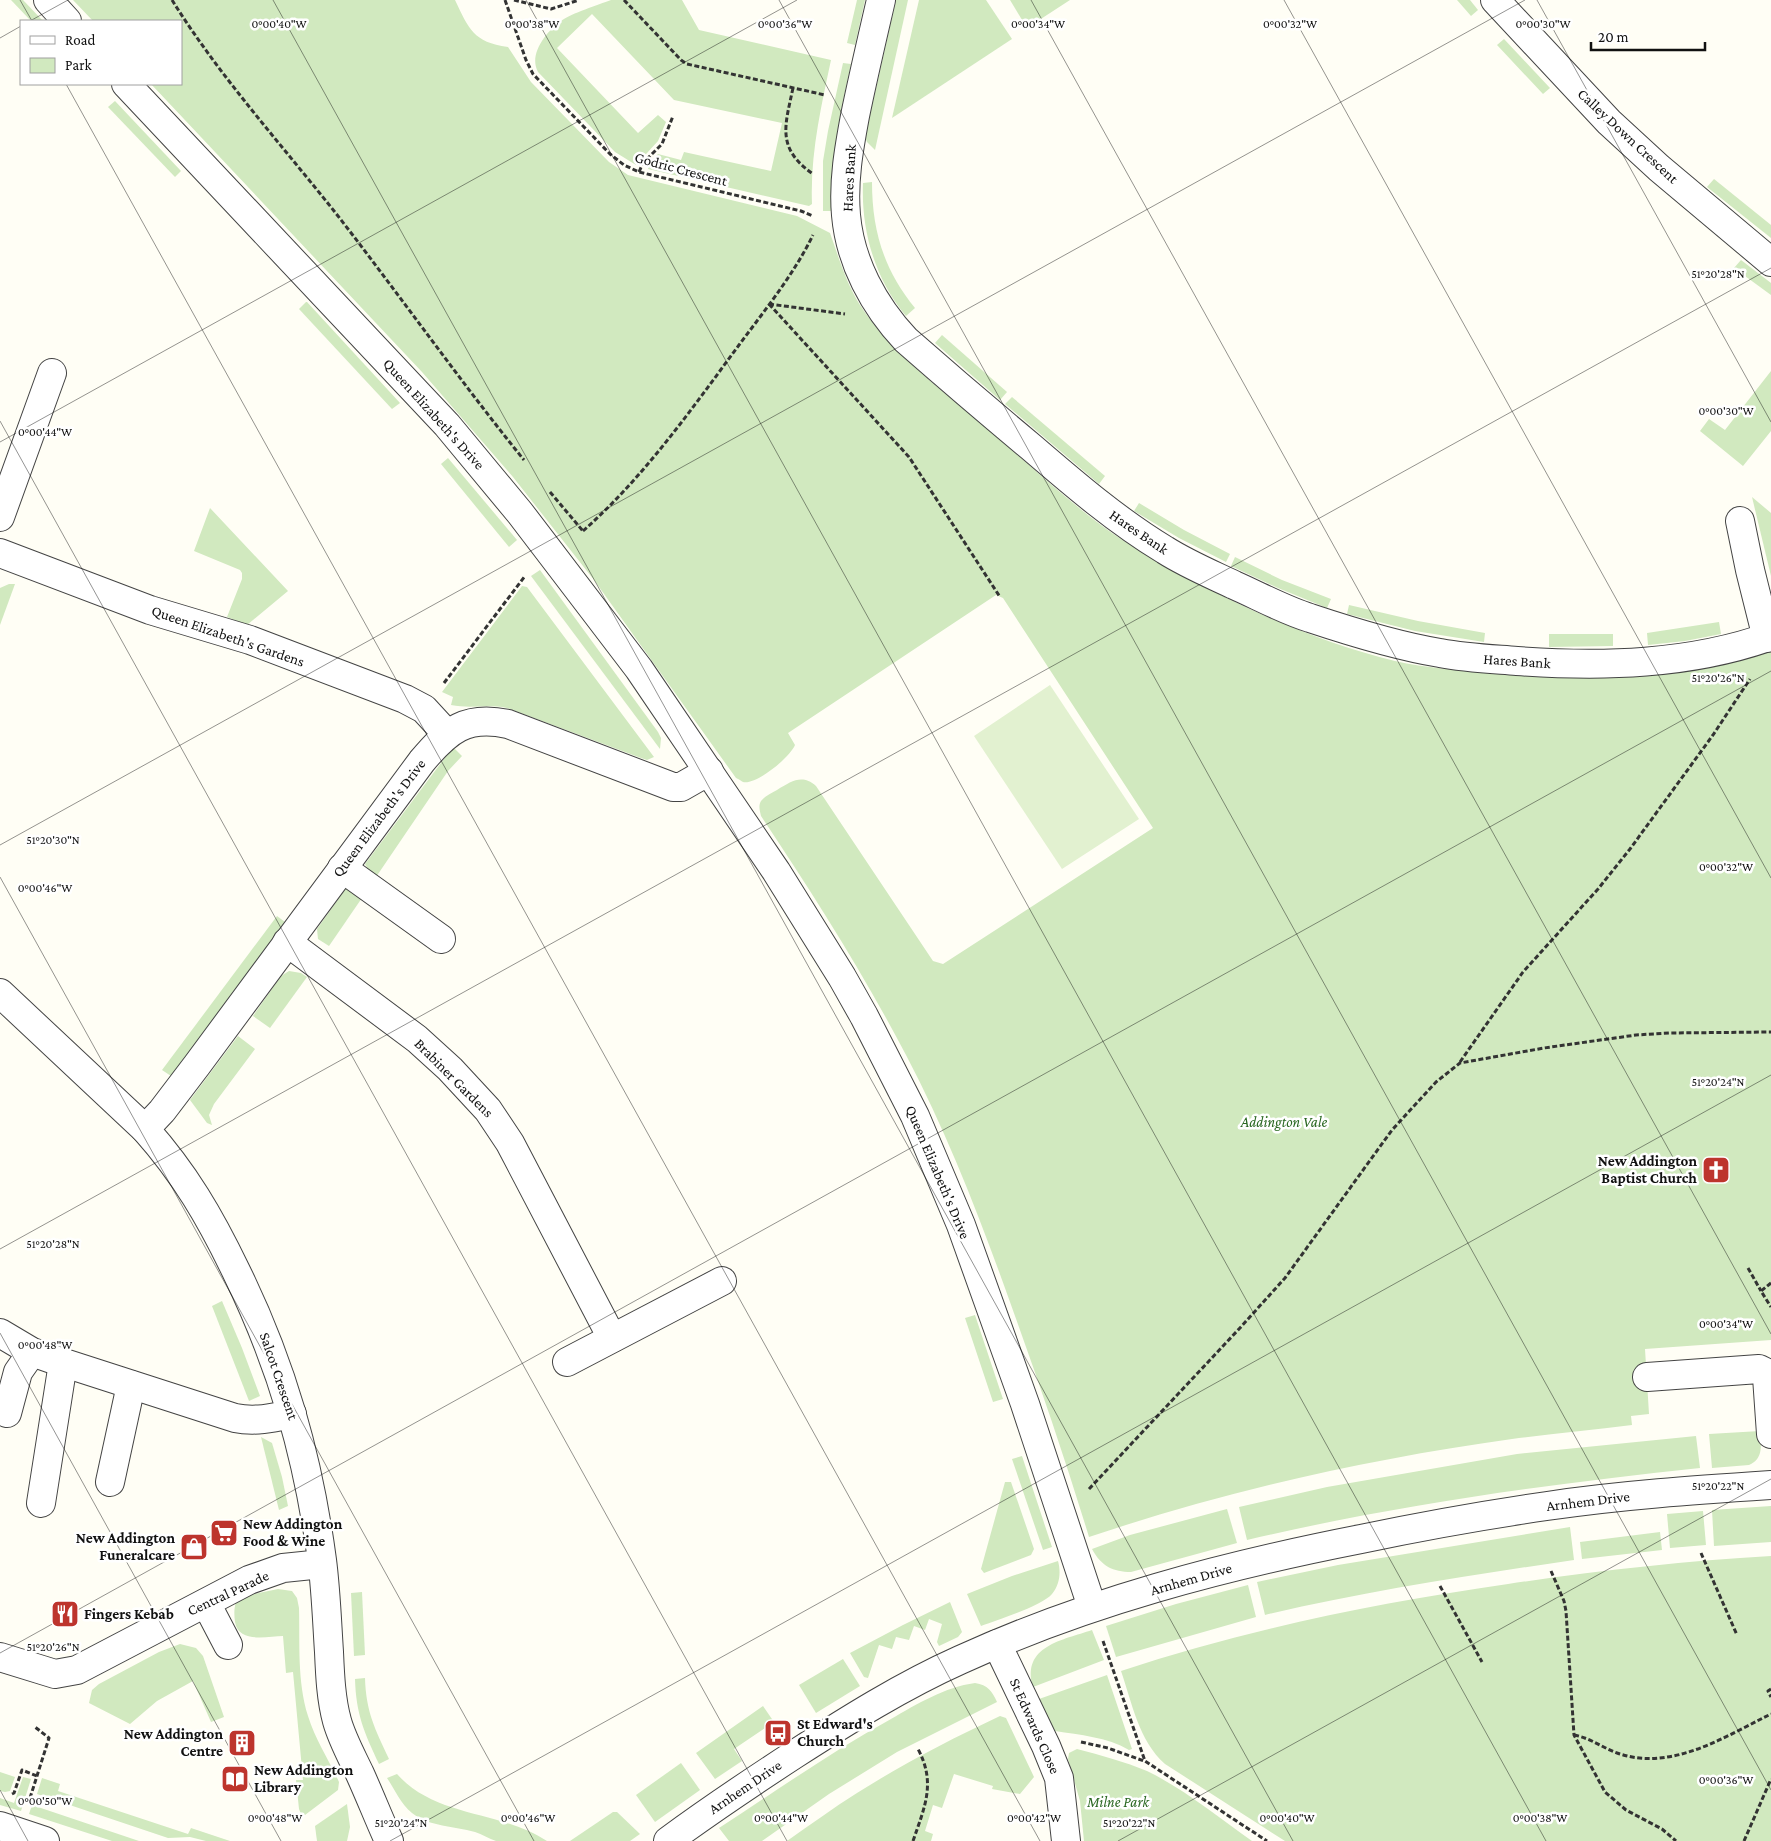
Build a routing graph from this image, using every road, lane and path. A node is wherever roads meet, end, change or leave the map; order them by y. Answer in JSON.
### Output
{"nodes":[{"id":1,"x":48,"y":0,"type":"edge"},
{"id":2,"x":172,"y":0,"type":"edge"},
{"id":3,"x":505,"y":0,"type":"edge"},
{"id":4,"x":514,"y":0,"type":"edge"},
{"id":5,"x":579,"y":0,"type":"edge"},
{"id":6,"x":624,"y":0,"type":"edge"},
{"id":7,"x":881,"y":0,"type":"edge"},
{"id":8,"x":1495,"y":0,"type":"edge"},
{"id":9,"x":67,"y":20,"type":"edge"},
{"id":10,"x":127,"y":85,"type":"edge"},
{"id":11,"x":793,"y":88,"type":"junction"},
{"id":12,"x":828,"y":96,"type":"dead end"},
{"id":13,"x":673,"y":116,"type":"dead end"},
{"id":14,"x":639,"y":172,"type":"junction"},
{"id":15,"x":817,"y":177,"type":"dead end"},
{"id":16,"x":846,"y":216,"type":"junction"},
{"id":17,"x":817,"y":219,"type":"junction"},
{"id":18,"x":1771,"y":262,"type":"edge"},
{"id":19,"x":769,"y":304,"type":"junction"},
{"id":20,"x":881,"y":309,"type":"junction"},
{"id":21,"x":52,"y":373,"type":"dead end"},
{"id":22,"x":524,"y":461,"type":"dead end"},
{"id":23,"x":547,"y":489,"type":"dead end"},
{"id":24,"x":0,"y":517,"type":"edge"},
{"id":25,"x":1740,"y":521,"type":"dead end"},
{"id":26,"x":583,"y":531,"type":"junction"},
{"id":27,"x":0,"y":552,"type":"edge"},
{"id":28,"x":552,"y":554,"type":"junction"},
{"id":29,"x":1000,"y":597,"type":"dead end"},
{"id":30,"x":1770,"y":637,"type":"edge"},
{"id":31,"x":424,"y":709,"type":"junction"},
{"id":32,"x":447,"y":734,"type":"junction"},
{"id":33,"x":709,"y":771,"type":"junction"},
{"id":34,"x":342,"y":868,"type":"junction"},
{"id":35,"x":441,"y":939,"type":"dead end"},
{"id":36,"x":287,"y":942,"type":"junction"},
{"id":37,"x":0,"y":993,"type":"edge"},
{"id":38,"x":1771,"y":1032,"type":"edge"},
{"id":39,"x":1460,"y":1063,"type":"junction"},
{"id":40,"x":145,"y":1129,"type":"junction"},
{"id":41,"x":1748,"y":1268,"type":"dead end"},
{"id":42,"x":722,"y":1281,"type":"dead end"},
{"id":43,"x":1771,"y":1283,"type":"edge"},
{"id":44,"x":1761,"y":1291,"type":"junction"},
{"id":45,"x":1771,"y":1308,"type":"edge"},
{"id":46,"x":0,"y":1333,"type":"edge"},
{"id":47,"x":612,"y":1338,"type":"junction"},
{"id":48,"x":32,"y":1352,"type":"junction"},
{"id":49,"x":567,"y":1362,"type":"dead end"},
{"id":50,"x":63,"y":1363,"type":"junction"},
{"id":51,"x":1647,"y":1377,"type":"dead end"},
{"id":52,"x":131,"y":1385,"type":"junction"},
{"id":53,"x":7,"y":1413,"type":"dead end"},
{"id":54,"x":292,"y":1414,"type":"junction"},
{"id":55,"x":1771,"y":1434,"type":"edge"},
{"id":56,"x":110,"y":1482,"type":"dead end"},
{"id":57,"x":1771,"y":1486,"type":"edge"},
{"id":58,"x":41,"y":1504,"type":"dead end"},
{"id":59,"x":1061,"y":1514,"type":"junction"},
{"id":60,"x":1701,"y":1553,"type":"dead end"},
{"id":61,"x":322,"y":1564,"type":"junction"},
{"id":62,"x":1551,"y":1571,"type":"dead end"},
{"id":63,"x":1440,"y":1586,"type":"dead end"},
{"id":64,"x":206,"y":1603,"type":"junction"},
{"id":65,"x":1092,"y":1607,"type":"junction"},
{"id":66,"x":1737,"y":1635,"type":"dead end"},
{"id":67,"x":997,"y":1644,"type":"junction"},
{"id":68,"x":228,"y":1645,"type":"dead end"},
{"id":69,"x":0,"y":1657,"type":"edge"},
{"id":70,"x":1482,"y":1662,"type":"dead end"},
{"id":71,"x":1771,"y":1689,"type":"edge"},
{"id":72,"x":1771,"y":1697,"type":"edge"},
{"id":73,"x":1771,"y":1714,"type":"edge"},
{"id":74,"x":35,"y":1727,"type":"dead end"},
{"id":75,"x":1574,"y":1735,"type":"junction"},
{"id":76,"x":1046,"y":1746,"type":"junction"},
{"id":77,"x":918,"y":1749,"type":"dead end"},
{"id":78,"x":1145,"y":1761,"type":"junction"},
{"id":79,"x":37,"y":1776,"type":"junction"},
{"id":80,"x":1771,"y":1780,"type":"edge"},
{"id":81,"x":8,"y":1796,"type":"dead end"},
{"id":82,"x":30,"y":1798,"type":"dead end"},
{"id":83,"x":0,"y":1826,"type":"edge"},
{"id":84,"x":45,"y":1841,"type":"edge"},
{"id":85,"x":389,"y":1841,"type":"edge"},
{"id":86,"x":668,"y":1841,"type":"edge"},
{"id":87,"x":913,"y":1841,"type":"edge"},
{"id":88,"x":1066,"y":1841,"type":"edge"},
{"id":89,"x":1267,"y":1841,"type":"edge"},
{"id":90,"x":1676,"y":1841,"type":"edge"},
{"id":91,"x":1744,"y":1841,"type":"edge"}],
"edges":[{"from":1,"to":9,"type":"street"},
{"from":2,"to":22,"type":"path"},
{"from":3,"to":14,"type":"path","name":"Godric Crescent"},
{"from":4,"to":5,"type":"path"},
{"from":6,"to":11,"type":"path"},
{"from":7,"to":16,"type":"street","name":"Hares Bank"},
{"from":8,"to":18,"type":"street","name":"Calley Down Crescent"},
{"from":10,"to":28,"type":"street","name":"Queen Elizabeth's Drive"},
{"from":11,"to":12,"type":"path"},
{"from":11,"to":15,"type":"path"},
{"from":13,"to":14,"type":"path"},
{"from":14,"to":17,"type":"path","name":"Godric Crescent"},
{"from":16,"to":17,"type":"path"},
{"from":16,"to":20,"type":"street","name":"Hares Bank"},
{"from":17,"to":19,"type":"path"},
{"from":19,"to":20,"type":"path"},
{"from":19,"to":26,"type":"path"},
{"from":19,"to":29,"type":"path"},
{"from":20,"to":30,"type":"street","name":"Hares Bank"},
{"from":21,"to":24,"type":"street"},
{"from":23,"to":26,"type":"path"},
{"from":25,"to":30,"type":"street"},
{"from":26,"to":28,"type":"path"},
{"from":27,"to":31,"type":"street","name":"Queen Elizabeth's Gardens"},
{"from":28,"to":31,"type":"path"},
{"from":28,"to":33,"type":"street","name":"Queen Elizabeth's Drive"},
{"from":30,"to":39,"type":"path"},
{"from":31,"to":32,"type":"street","name":"Queen Elizabeth's Gardens"},
{"from":32,"to":33,"type":"street","name":"Queen Elizabeth's Drive"},
{"from":32,"to":34,"type":"street","name":"Queen Elizabeth's Drive"},
{"from":33,"to":59,"type":"street","name":"Queen Elizabeth's Drive"},
{"from":34,"to":35,"type":"street"},
{"from":34,"to":36,"type":"street","name":"Queen Elizabeth's Drive"},
{"from":36,"to":40,"type":"street","name":"Queen Elizabeth's Drive"},
{"from":36,"to":47,"type":"street","name":"Brabiner Gardens"},
{"from":37,"to":40,"type":"street","name":"Salcot Crescent"},
{"from":38,"to":39,"type":"path"},
{"from":39,"to":59,"type":"path"},
{"from":40,"to":54,"type":"street","name":"Salcot Crescent"},
{"from":41,"to":44,"type":"path"},
{"from":42,"to":47,"type":"street"},
{"from":43,"to":44,"type":"path"},
{"from":44,"to":45,"type":"path"},
{"from":46,"to":48,"type":"street"},
{"from":47,"to":49,"type":"street"},
{"from":48,"to":50,"type":"street"},
{"from":48,"to":53,"type":"street"},
{"from":50,"to":52,"type":"street"},
{"from":50,"to":58,"type":"street"},
{"from":51,"to":55,"type":"street"},
{"from":52,"to":54,"type":"street"},
{"from":52,"to":56,"type":"street"},
{"from":54,"to":61,"type":"street","name":"Salcot Crescent"},
{"from":57,"to":65,"type":"street","name":"Arnhem Drive"},
{"from":59,"to":65,"type":"street","name":"Queen Elizabeth's Drive"},
{"from":60,"to":66,"type":"path"},
{"from":61,"to":64,"type":"street","name":"Central Parade"},
{"from":61,"to":85,"type":"street","name":"Salcot Crescent"},
{"from":62,"to":75,"type":"path"},
{"from":63,"to":70,"type":"path"},
{"from":64,"to":68,"type":"street"},
{"from":64,"to":69,"type":"street","name":"Central Parade"},
{"from":65,"to":67,"type":"street","name":"Arnhem Drive"},
{"from":65,"to":78,"type":"path"},
{"from":67,"to":76,"type":"street","name":"St Edwards Close"},
{"from":67,"to":86,"type":"street","name":"Arnhem Drive"},
{"from":71,"to":72,"type":"path"},
{"from":73,"to":75,"type":"path"},
{"from":74,"to":79,"type":"path"},
{"from":75,"to":90,"type":"path"},
{"from":76,"to":78,"type":"path"},
{"from":76,"to":88,"type":"street","name":"St Edwards Close"},
{"from":77,"to":87,"type":"path"},
{"from":78,"to":89,"type":"path"},
{"from":79,"to":81,"type":"path"},
{"from":79,"to":82,"type":"path"},
{"from":80,"to":91,"type":"path"},
{"from":83,"to":84,"type":"street"}]}
